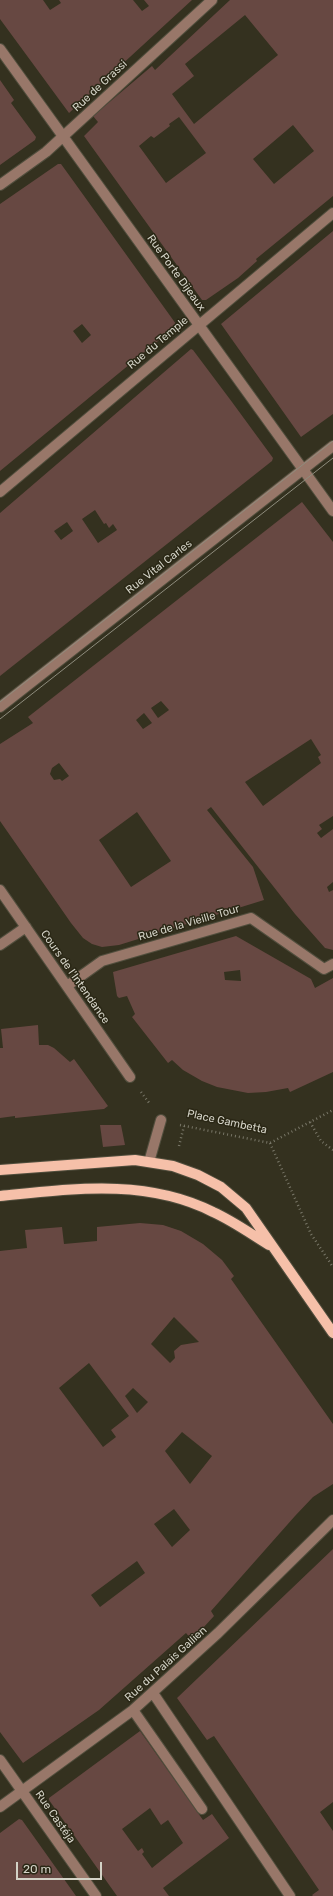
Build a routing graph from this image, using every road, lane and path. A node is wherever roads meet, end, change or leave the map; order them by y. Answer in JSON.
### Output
{"nodes":[{"id":1,"x":212,"y":0,"type":"edge"},
{"id":2,"x":0,"y":49,"type":"edge"},
{"id":3,"x":63,"y":137,"type":"junction"},
{"id":4,"x":0,"y":185,"type":"edge"},
{"id":5,"x":333,"y":214,"type":"edge"},
{"id":6,"x":199,"y":325,"type":"junction"},
{"id":7,"x":333,"y":446,"type":"edge"},
{"id":8,"x":303,"y":470,"type":"junction"},
{"id":9,"x":0,"y":492,"type":"edge"},
{"id":10,"x":333,"y":511,"type":"edge"},
{"id":11,"x":0,"y":707,"type":"edge"},
{"id":12,"x":0,"y":890,"type":"edge"},
{"id":13,"x":26,"y":927,"type":"junction"},
{"id":14,"x":0,"y":945,"type":"edge"},
{"id":15,"x":333,"y":964,"type":"edge"},
{"id":16,"x":67,"y":986,"type":"junction"},
{"id":17,"x":130,"y":1077,"type":"joint"},
{"id":18,"x":333,"y":1110,"type":"edge"},
{"id":19,"x":161,"y":1120,"type":"junction"},
{"id":20,"x":310,"y":1122,"type":"junction"},
{"id":21,"x":184,"y":1126,"type":"junction"},
{"id":22,"x":270,"y":1143,"type":"junction"},
{"id":23,"x":333,"y":1150,"type":"edge"},
{"id":24,"x":177,"y":1152,"type":"dead end"},
{"id":25,"x":149,"y":1162,"type":"junction"},
{"id":26,"x":0,"y":1170,"type":"edge"},
{"id":27,"x":0,"y":1196,"type":"edge"},
{"id":28,"x":272,"y":1247,"type":"junction"},
{"id":29,"x":333,"y":1267,"type":"edge"},
{"id":30,"x":333,"y":1333,"type":"edge"},
{"id":31,"x":333,"y":1520,"type":"edge"},
{"id":32,"x":153,"y":1693,"type":"junction"},
{"id":33,"x":133,"y":1710,"type":"junction"},
{"id":34,"x":0,"y":1760,"type":"edge"},
{"id":35,"x":22,"y":1792,"type":"junction"},
{"id":36,"x":0,"y":1807,"type":"edge"},
{"id":37,"x":202,"y":1809,"type":"dead end"},
{"id":38,"x":96,"y":1896,"type":"edge"},
{"id":39,"x":290,"y":1896,"type":"edge"}],
"edges":[{"from":1,"to":3,"type":"street","name":"Rue de Grassi"},
{"from":2,"to":3,"type":"street","name":"Rue Porte Dijeaux"},
{"from":3,"to":4,"type":"street","name":"Rue de Grassi"},
{"from":3,"to":6,"type":"street","name":"Rue Porte Dijeaux"},
{"from":5,"to":6,"type":"street","name":"Rue du Temple"},
{"from":6,"to":8,"type":"street","name":"Rue Porte Dijeaux"},
{"from":6,"to":9,"type":"street","name":"Rue du Temple"},
{"from":7,"to":8,"type":"street","name":"Rue Vital Carles"},
{"from":8,"to":10,"type":"street","name":"Rue Porte Dijeaux"},
{"from":8,"to":11,"type":"street","name":"Rue Vital Carles"},
{"from":12,"to":13,"type":"street","name":"Cours de l'Intendance"},
{"from":13,"to":14,"type":"street"},
{"from":13,"to":16,"type":"street","name":"Cours de l'Intendance"},
{"from":15,"to":16,"type":"street","name":"Rue de la Vieille Tour"},
{"from":16,"to":17,"type":"street","name":"Cours de l'Intendance"},
{"from":17,"to":19,"type":"path"},
{"from":18,"to":20,"type":"path","name":"Place Gambetta"},
{"from":19,"to":21,"type":"path","name":"Place Gambetta"},
{"from":19,"to":25,"type":"street"},
{"from":20,"to":22,"type":"path","name":"Place Gambetta"},
{"from":20,"to":23,"type":"path"},
{"from":21,"to":22,"type":"path","name":"Place Gambetta"},
{"from":21,"to":24,"type":"path"},
{"from":22,"to":29,"type":"path"},
{"from":25,"to":26,"type":"main road"},
{"from":25,"to":28,"type":"main road"},
{"from":27,"to":28,"type":"main road"},
{"from":28,"to":30,"type":"main road"},
{"from":31,"to":32,"type":"street","name":"Rue du Palais Gallien"},
{"from":32,"to":33,"type":"street","name":"Rue du Palais Gallien"},
{"from":32,"to":39,"type":"street"},
{"from":33,"to":35,"type":"street","name":"Rue du Palais Gallien"},
{"from":33,"to":37,"type":"street"},
{"from":34,"to":35,"type":"street","name":"Rue Castéja"},
{"from":35,"to":36,"type":"street","name":"Rue du Palais Gallien"},
{"from":35,"to":38,"type":"street","name":"Rue Castéja"}]}
